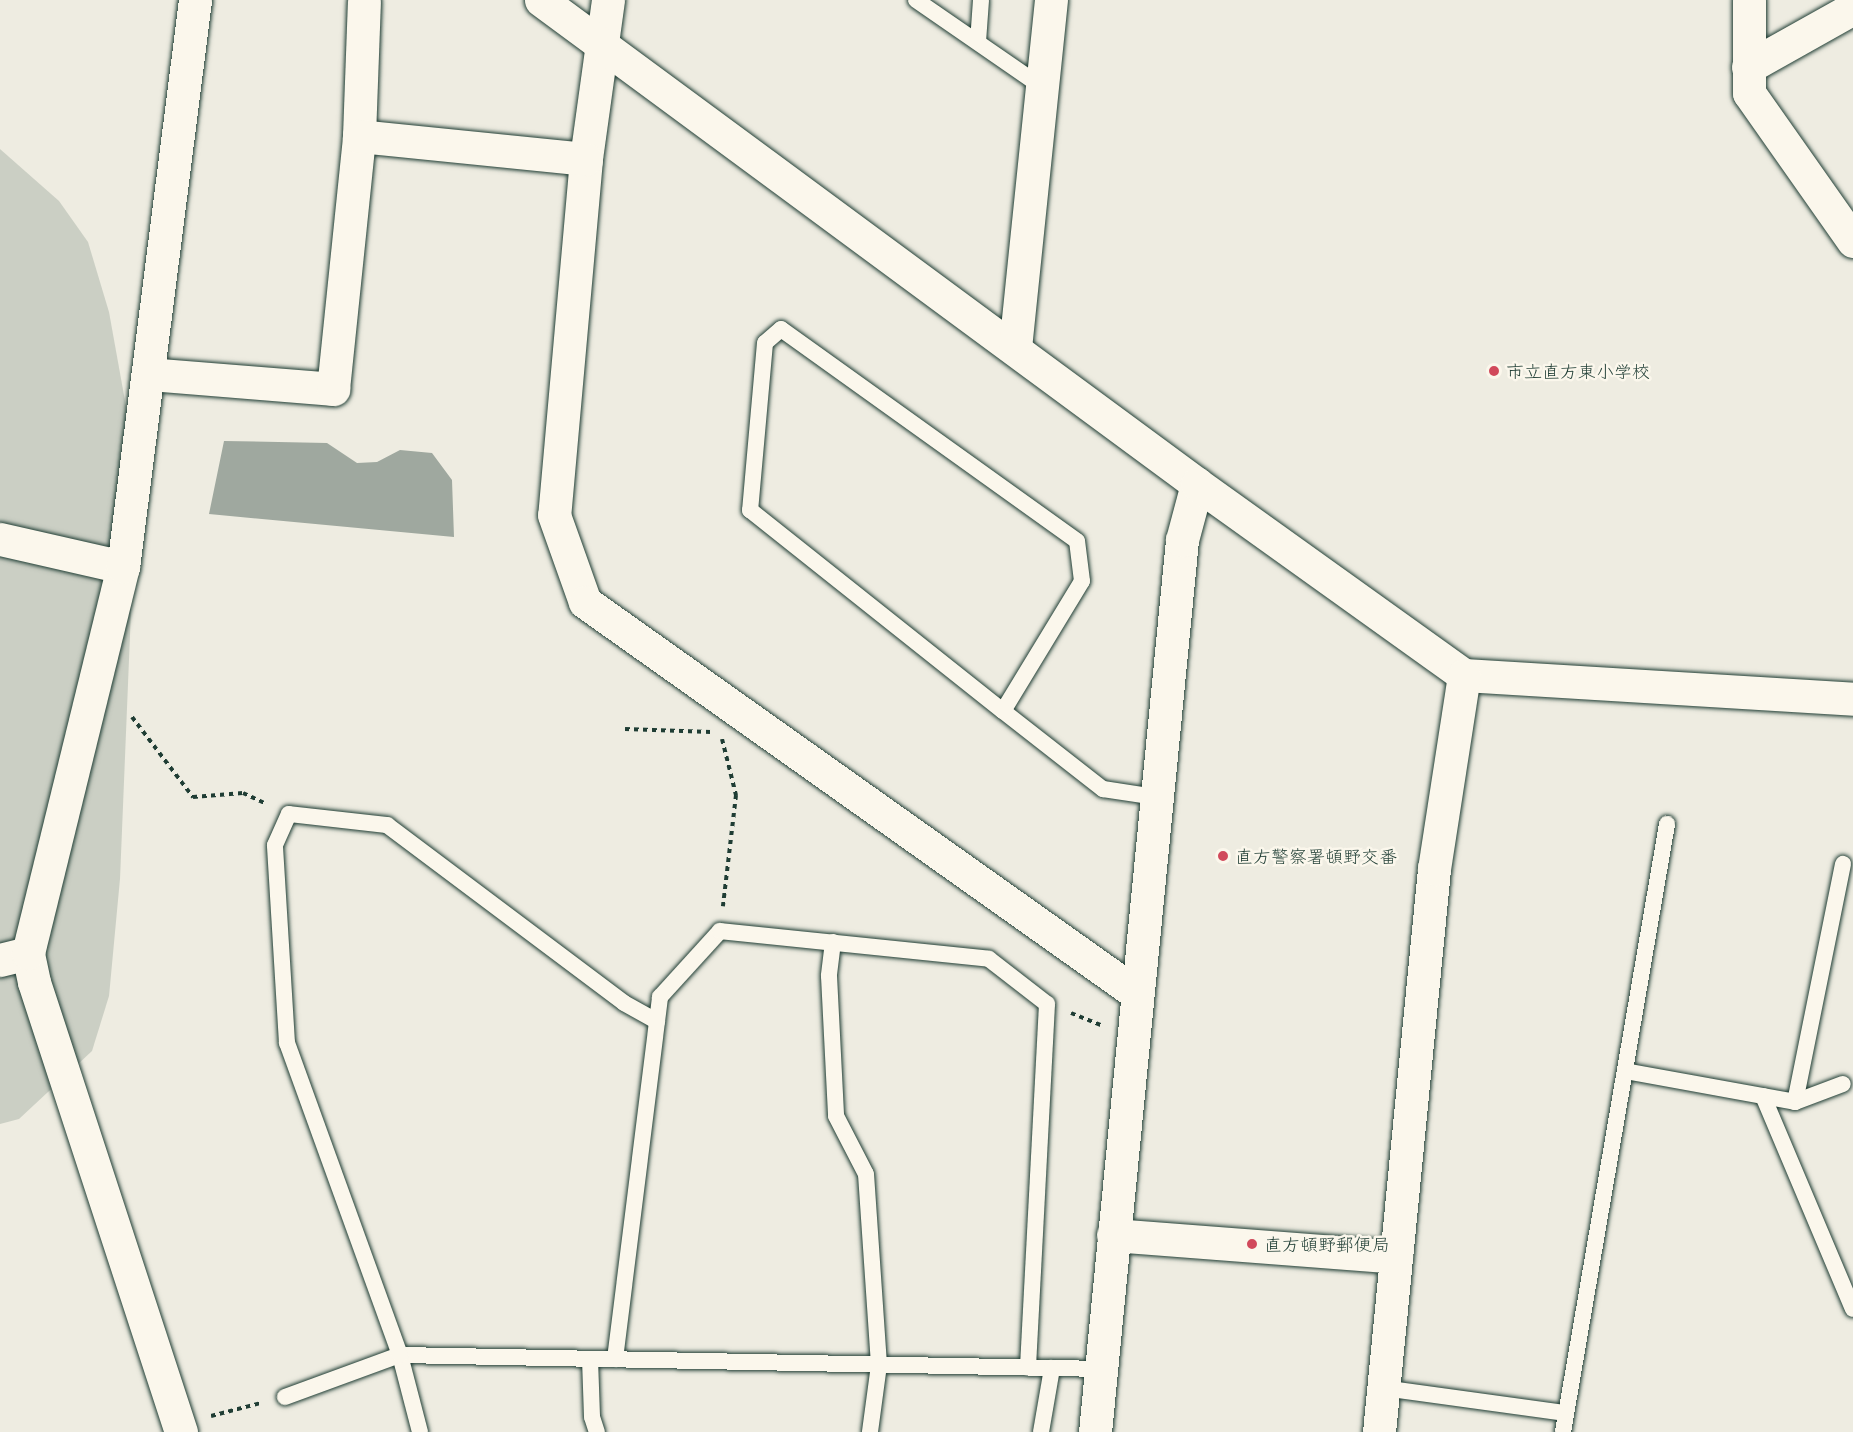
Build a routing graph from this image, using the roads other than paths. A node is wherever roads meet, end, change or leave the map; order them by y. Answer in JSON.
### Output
{"nodes":[{"id":1,"x":195,"y":0,"type":"edge"},
{"id":2,"x":541,"y":0,"type":"edge"},
{"id":3,"x":608,"y":0,"type":"edge"},
{"id":4,"x":916,"y":0,"type":"edge"},
{"id":5,"x":981,"y":0,"type":"edge"},
{"id":6,"x":1051,"y":0,"type":"edge"},
{"id":7,"x":1749,"y":0,"type":"edge"},
{"id":8,"x":364,"y":2,"type":"dead end"},
{"id":9,"x":1853,"y":8,"type":"edge"},
{"id":10,"x":978,"y":42,"type":"junction"},
{"id":11,"x":603,"y":45,"type":"junction"},
{"id":12,"x":1748,"y":66,"type":"junction"},
{"id":13,"x":1042,"y":87,"type":"junction"},
{"id":14,"x":359,"y":136,"type":"junction"},
{"id":15,"x":586,"y":159,"type":"junction"},
{"id":16,"x":1851,"y":233,"type":"edge"},
{"id":17,"x":1016,"y":348,"type":"junction"},
{"id":18,"x":148,"y":374,"type":"junction"},
{"id":19,"x":1197,"y":484,"type":"junction"},
{"id":20,"x":0,"y":539,"type":"edge"},
{"id":21,"x":123,"y":567,"type":"junction"},
{"id":22,"x":1464,"y":675,"type":"junction"},
{"id":23,"x":1853,"y":699,"type":"edge"},
{"id":24,"x":1003,"y":711,"type":"junction"},
{"id":25,"x":1156,"y":797,"type":"junction"},
{"id":26,"x":1667,"y":824,"type":"dead end"},
{"id":27,"x":1843,"y":864,"type":"dead end"},
{"id":28,"x":833,"y":942,"type":"junction"},
{"id":29,"x":14,"y":957,"type":"edge"},
{"id":30,"x":1136,"y":993,"type":"junction"},
{"id":31,"x":657,"y":1021,"type":"junction"},
{"id":32,"x":1625,"y":1071,"type":"junction"},
{"id":33,"x":1843,"y":1084,"type":"dead end"},
{"id":34,"x":1763,"y":1096,"type":"junction"},
{"id":35,"x":1795,"y":1102,"type":"junction"},
{"id":36,"x":1113,"y":1235,"type":"junction"},
{"id":37,"x":1396,"y":1257,"type":"junction"},
{"id":38,"x":1853,"y":1309,"type":"edge"},
{"id":39,"x":400,"y":1355,"type":"junction"},
{"id":40,"x":590,"y":1359,"type":"junction"},
{"id":41,"x":615,"y":1359,"type":"junction"},
{"id":42,"x":879,"y":1365,"type":"junction"},
{"id":43,"x":1028,"y":1368,"type":"junction"},
{"id":44,"x":1052,"y":1368,"type":"junction"},
{"id":45,"x":1101,"y":1369,"type":"junction"},
{"id":46,"x":1383,"y":1388,"type":"junction"},
{"id":47,"x":285,"y":1397,"type":"road end"},
{"id":48,"x":1565,"y":1413,"type":"junction"},
{"id":49,"x":180,"y":1428,"type":"edge"},
{"id":50,"x":420,"y":1432,"type":"edge"},
{"id":51,"x":597,"y":1432,"type":"edge"},
{"id":52,"x":870,"y":1432,"type":"edge"},
{"id":53,"x":1041,"y":1432,"type":"edge"},
{"id":54,"x":1095,"y":1432,"type":"edge"},
{"id":55,"x":1379,"y":1432,"type":"edge"},
{"id":56,"x":1563,"y":1432,"type":"edge"}],
"edges":[{"from":1,"to":18,"type":"street"},
{"from":2,"to":11,"type":"street"},
{"from":3,"to":11,"type":"street"},
{"from":4,"to":10,"type":"lane"},
{"from":5,"to":10,"type":"lane"},
{"from":6,"to":13,"type":"street"},
{"from":7,"to":12,"type":"street"},
{"from":8,"to":14,"type":"street"},
{"from":9,"to":12,"type":"street"},
{"from":10,"to":13,"type":"lane"},
{"from":11,"to":15,"type":"street"},
{"from":11,"to":17,"type":"street"},
{"from":12,"to":16,"type":"street"},
{"from":13,"to":17,"type":"street"},
{"from":14,"to":15,"type":"street"},
{"from":14,"to":18,"type":"street"},
{"from":15,"to":30,"type":"street"},
{"from":17,"to":19,"type":"street"},
{"from":18,"to":21,"type":"street"},
{"from":19,"to":22,"type":"street"},
{"from":19,"to":25,"type":"street"},
{"from":20,"to":21,"type":"street"},
{"from":21,"to":29,"type":"street"},
{"from":22,"to":23,"type":"street"},
{"from":22,"to":37,"type":"street"},
{"from":24,"to":24,"type":"lane"},
{"from":24,"to":25,"type":"lane"},
{"from":25,"to":30,"type":"street"},
{"from":26,"to":32,"type":"lane"},
{"from":27,"to":35,"type":"lane"},
{"from":28,"to":31,"type":"lane"},
{"from":28,"to":42,"type":"lane"},
{"from":28,"to":43,"type":"lane"},
{"from":29,"to":49,"type":"street"},
{"from":30,"to":36,"type":"street"},
{"from":31,"to":39,"type":"lane"},
{"from":31,"to":41,"type":"lane"},
{"from":32,"to":34,"type":"lane"},
{"from":32,"to":48,"type":"lane"},
{"from":33,"to":35,"type":"lane"},
{"from":34,"to":35,"type":"lane"},
{"from":34,"to":38,"type":"lane"},
{"from":36,"to":37,"type":"street"},
{"from":36,"to":45,"type":"street"},
{"from":37,"to":46,"type":"street"},
{"from":39,"to":40,"type":"lane"},
{"from":39,"to":47,"type":"lane"},
{"from":39,"to":50,"type":"lane"},
{"from":40,"to":41,"type":"lane"},
{"from":40,"to":51,"type":"lane"},
{"from":41,"to":42,"type":"lane"},
{"from":42,"to":43,"type":"lane"},
{"from":42,"to":52,"type":"lane"},
{"from":43,"to":44,"type":"lane"},
{"from":44,"to":45,"type":"lane"},
{"from":44,"to":53,"type":"lane"},
{"from":45,"to":54,"type":"street"},
{"from":46,"to":48,"type":"lane"},
{"from":46,"to":55,"type":"street"},
{"from":48,"to":56,"type":"lane"}]}
